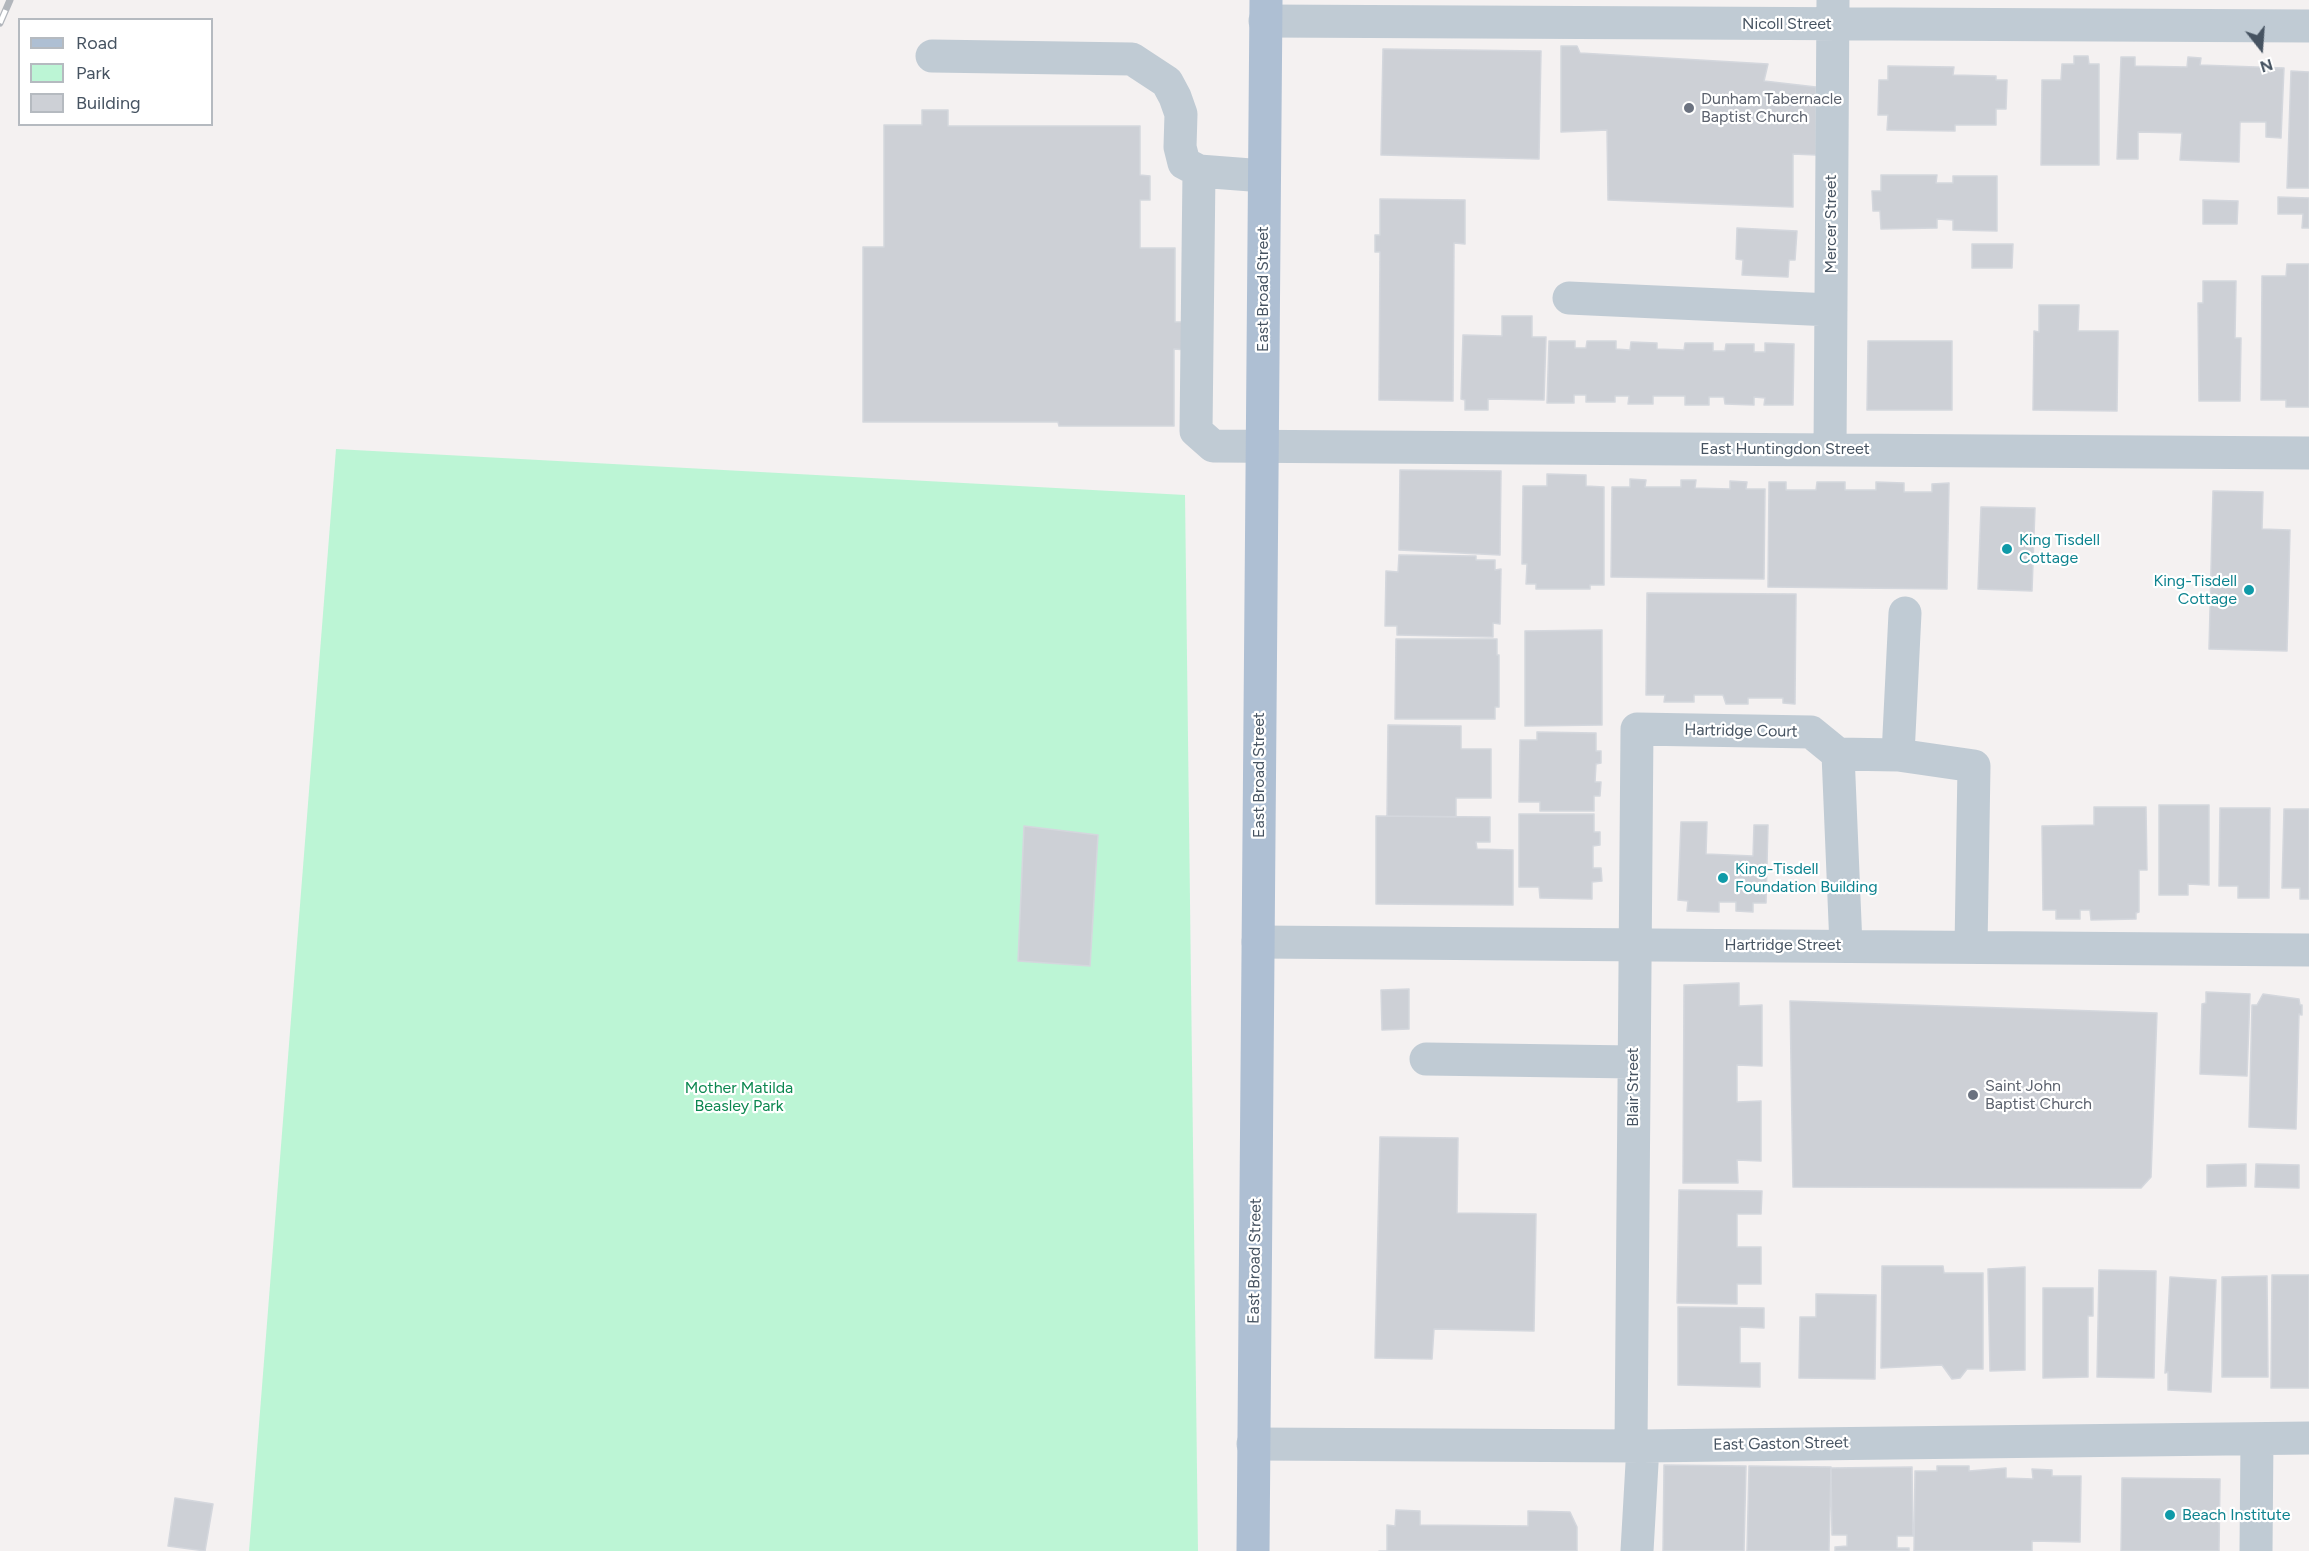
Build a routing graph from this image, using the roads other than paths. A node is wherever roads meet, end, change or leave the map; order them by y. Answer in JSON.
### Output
{"nodes":[{"id":1,"x":1266,"y":11,"type":"edge"},
{"id":2,"x":1833,"y":12,"type":"edge"},
{"id":3,"x":2305,"y":18,"type":"edge"},
{"id":4,"x":932,"y":56,"type":"dead end"},
{"id":5,"x":1199,"y":171,"type":"junction"},
{"id":6,"x":1264,"y":176,"type":"junction"},
{"id":7,"x":1569,"y":298,"type":"dead end"},
{"id":8,"x":1831,"y":310,"type":"junction"},
{"id":9,"x":1261,"y":446,"type":"junction"},
{"id":10,"x":1830,"y":449,"type":"junction"},
{"id":11,"x":2309,"y":453,"type":"edge"},
{"id":12,"x":1905,"y":613,"type":"dead end"},
{"id":13,"x":1636,"y":729,"type":"joint"},
{"id":14,"x":1838,"y":754,"type":"junction"},
{"id":15,"x":1898,"y":755,"type":"junction"},
{"id":16,"x":1258,"y":942,"type":"junction"},
{"id":17,"x":1634,"y":944,"type":"junction"},
{"id":18,"x":1846,"y":946,"type":"junction"},
{"id":19,"x":1971,"y":947,"type":"junction"},
{"id":20,"x":2309,"y":950,"type":"edge"},
{"id":21,"x":1426,"y":1059,"type":"dead end"},
{"id":22,"x":1633,"y":1062,"type":"junction"},
{"id":23,"x":2257,"y":1438,"type":"junction"},
{"id":24,"x":2309,"y":1438,"type":"edge"},
{"id":25,"x":1253,"y":1444,"type":"junction"},
{"id":26,"x":1637,"y":1446,"type":"junction"},
{"id":27,"x":1253,"y":1551,"type":"edge"},
{"id":28,"x":1637,"y":1551,"type":"edge"},
{"id":29,"x":2256,"y":1551,"type":"edge"}],
"edges":[{"from":1,"to":2,"type":"street","name":"Nicoll Street"},
{"from":1,"to":6,"type":"main road","name":"East Broad Street"},
{"from":2,"to":3,"type":"street","name":"Nicoll Street"},
{"from":2,"to":8,"type":"street","name":"Mercer Street"},
{"from":4,"to":5,"type":"street"},
{"from":5,"to":6,"type":"street"},
{"from":5,"to":9,"type":"street","name":"East Huntingdon Street"},
{"from":6,"to":9,"type":"main road","name":"East Broad Street"},
{"from":7,"to":8,"type":"street"},
{"from":8,"to":10,"type":"street","name":"Mercer Street"},
{"from":9,"to":10,"type":"street","name":"East Huntingdon Street"},
{"from":9,"to":16,"type":"main road","name":"East Broad Street"},
{"from":10,"to":11,"type":"street","name":"East Huntingdon Street"},
{"from":12,"to":15,"type":"street"},
{"from":13,"to":14,"type":"street","name":"Hartridge Court"},
{"from":13,"to":17,"type":"street","name":"Blair Street"},
{"from":14,"to":15,"type":"street"},
{"from":14,"to":18,"type":"street"},
{"from":15,"to":19,"type":"street"},
{"from":16,"to":17,"type":"street","name":"Hartridge Street"},
{"from":16,"to":25,"type":"main road","name":"East Broad Street"},
{"from":17,"to":18,"type":"street","name":"Hartridge Street"},
{"from":17,"to":22,"type":"street","name":"Blair Street"},
{"from":18,"to":19,"type":"street","name":"Hartridge Street"},
{"from":19,"to":20,"type":"street","name":"Hartridge Street"},
{"from":21,"to":22,"type":"street"},
{"from":22,"to":26,"type":"street","name":"Blair Street"},
{"from":23,"to":24,"type":"street","name":"East Gaston Street"},
{"from":23,"to":26,"type":"street","name":"East Gaston Street"},
{"from":23,"to":29,"type":"street"},
{"from":25,"to":26,"type":"street","name":"East Gaston Street"},
{"from":25,"to":27,"type":"main road","name":"East Broad Street"},
{"from":26,"to":28,"type":"street","name":"Blair Street"}]}
